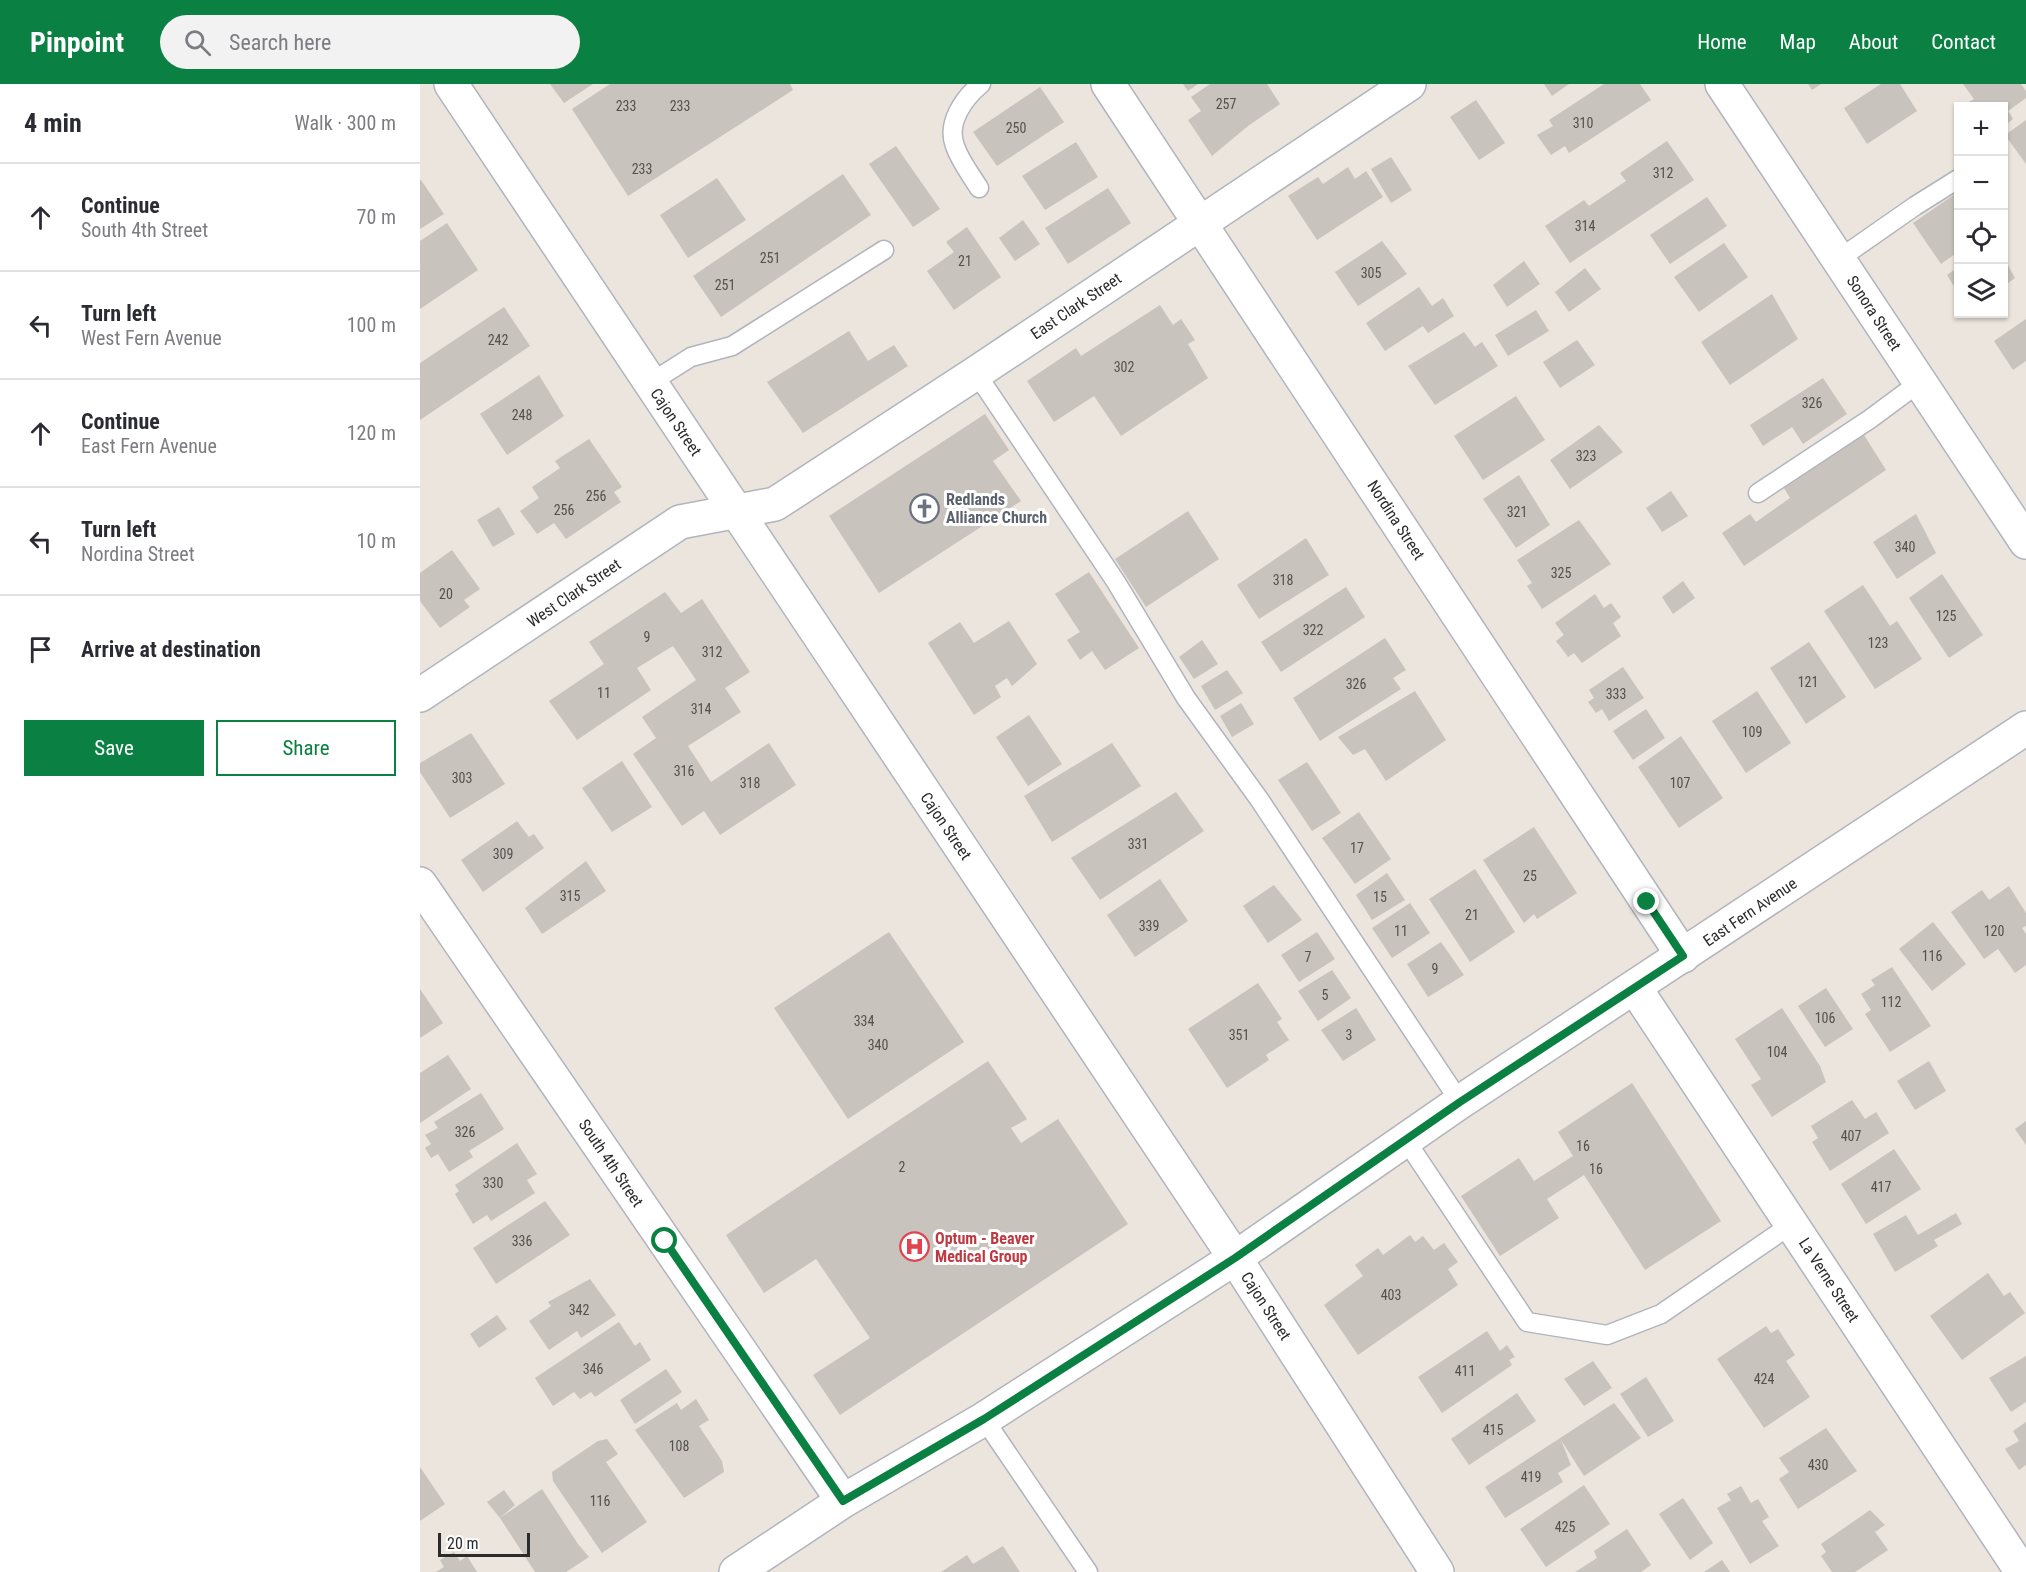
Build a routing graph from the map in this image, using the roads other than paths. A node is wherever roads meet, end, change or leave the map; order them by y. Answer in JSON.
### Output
{"nodes":[{"id":1,"x":451,"y":84,"type":"edge"},
{"id":2,"x":981,"y":84,"type":"edge"},
{"id":3,"x":1108,"y":84,"type":"edge"},
{"id":4,"x":1409,"y":84,"type":"edge"},
{"id":5,"x":1722,"y":84,"type":"edge"},
{"id":6,"x":1954,"y":182,"type":"edge"},
{"id":7,"x":979,"y":188,"type":"dead end"},
{"id":8,"x":1201,"y":223,"type":"junction"},
{"id":9,"x":884,"y":250,"type":"dead end"},
{"id":10,"x":1839,"y":259,"type":"junction"},
{"id":11,"x":976,"y":373,"type":"junction"},
{"id":12,"x":1920,"y":382,"type":"junction"},
{"id":13,"x":650,"y":383,"type":"junction"},
{"id":14,"x":1758,"y":494,"type":"dead end"},
{"id":15,"x":736,"y":511,"type":"junction"},
{"id":16,"x":2026,"y":542,"type":"edge"},
{"id":17,"x":420,"y":695,"type":"edge"},
{"id":18,"x":2026,"y":728,"type":"edge"},
{"id":19,"x":420,"y":884,"type":"edge"},
{"id":20,"x":1683,"y":956,"type":"junction"},
{"id":21,"x":1635,"y":988,"type":"junction"},
{"id":22,"x":1460,"y":1102,"type":"junction"},
{"id":23,"x":1405,"y":1139,"type":"junction"},
{"id":24,"x":1792,"y":1224,"type":"junction"},
{"id":25,"x":1235,"y":1258,"type":"junction"},
{"id":26,"x":984,"y":1419,"type":"junction"},
{"id":27,"x":843,"y":1501,"type":"junction"},
{"id":28,"x":750,"y":1568,"type":"edge"},
{"id":29,"x":1088,"y":1572,"type":"edge"},
{"id":30,"x":1437,"y":1572,"type":"edge"},
{"id":31,"x":2022,"y":1572,"type":"edge"}],
"edges":[{"from":1,"to":13,"type":"street","name":"Cajon Street"},
{"from":2,"to":7,"type":"lane"},
{"from":3,"to":8,"type":"street","name":"Nordina Street"},
{"from":4,"to":8,"type":"street","name":"East Clark Street"},
{"from":5,"to":10,"type":"street","name":"Sonora Street"},
{"from":6,"to":10,"type":"lane"},
{"from":8,"to":11,"type":"street","name":"East Clark Street"},
{"from":8,"to":20,"type":"street","name":"Nordina Street"},
{"from":9,"to":13,"type":"lane"},
{"from":10,"to":12,"type":"street","name":"Sonora Street"},
{"from":11,"to":15,"type":"street","name":"East Clark Street"},
{"from":11,"to":22,"type":"lane"},
{"from":12,"to":14,"type":"lane"},
{"from":12,"to":16,"type":"street","name":"Sonora Street"},
{"from":13,"to":15,"type":"street","name":"Cajon Street"},
{"from":15,"to":17,"type":"street","name":"West Clark Street"},
{"from":15,"to":25,"type":"street","name":"Cajon Street"},
{"from":18,"to":20,"type":"street","name":"East Fern Avenue"},
{"from":19,"to":27,"type":"street","name":"South 4th Street"},
{"from":20,"to":21,"type":"street","name":"East Fern Avenue"},
{"from":21,"to":22,"type":"street","name":"East Fern Avenue"},
{"from":21,"to":24,"type":"street","name":"La Verne Street"},
{"from":22,"to":23,"type":"street","name":"East Fern Avenue"},
{"from":23,"to":24,"type":"lane"},
{"from":23,"to":25,"type":"street","name":"East Fern Avenue"},
{"from":24,"to":31,"type":"street","name":"La Verne Street"},
{"from":25,"to":26,"type":"street","name":"East Fern Avenue"},
{"from":25,"to":30,"type":"street","name":"Cajon Street"},
{"from":26,"to":27,"type":"street","name":"East Fern Avenue"},
{"from":26,"to":29,"type":"lane"},
{"from":27,"to":28,"type":"street","name":"East Fern Avenue"}]}
